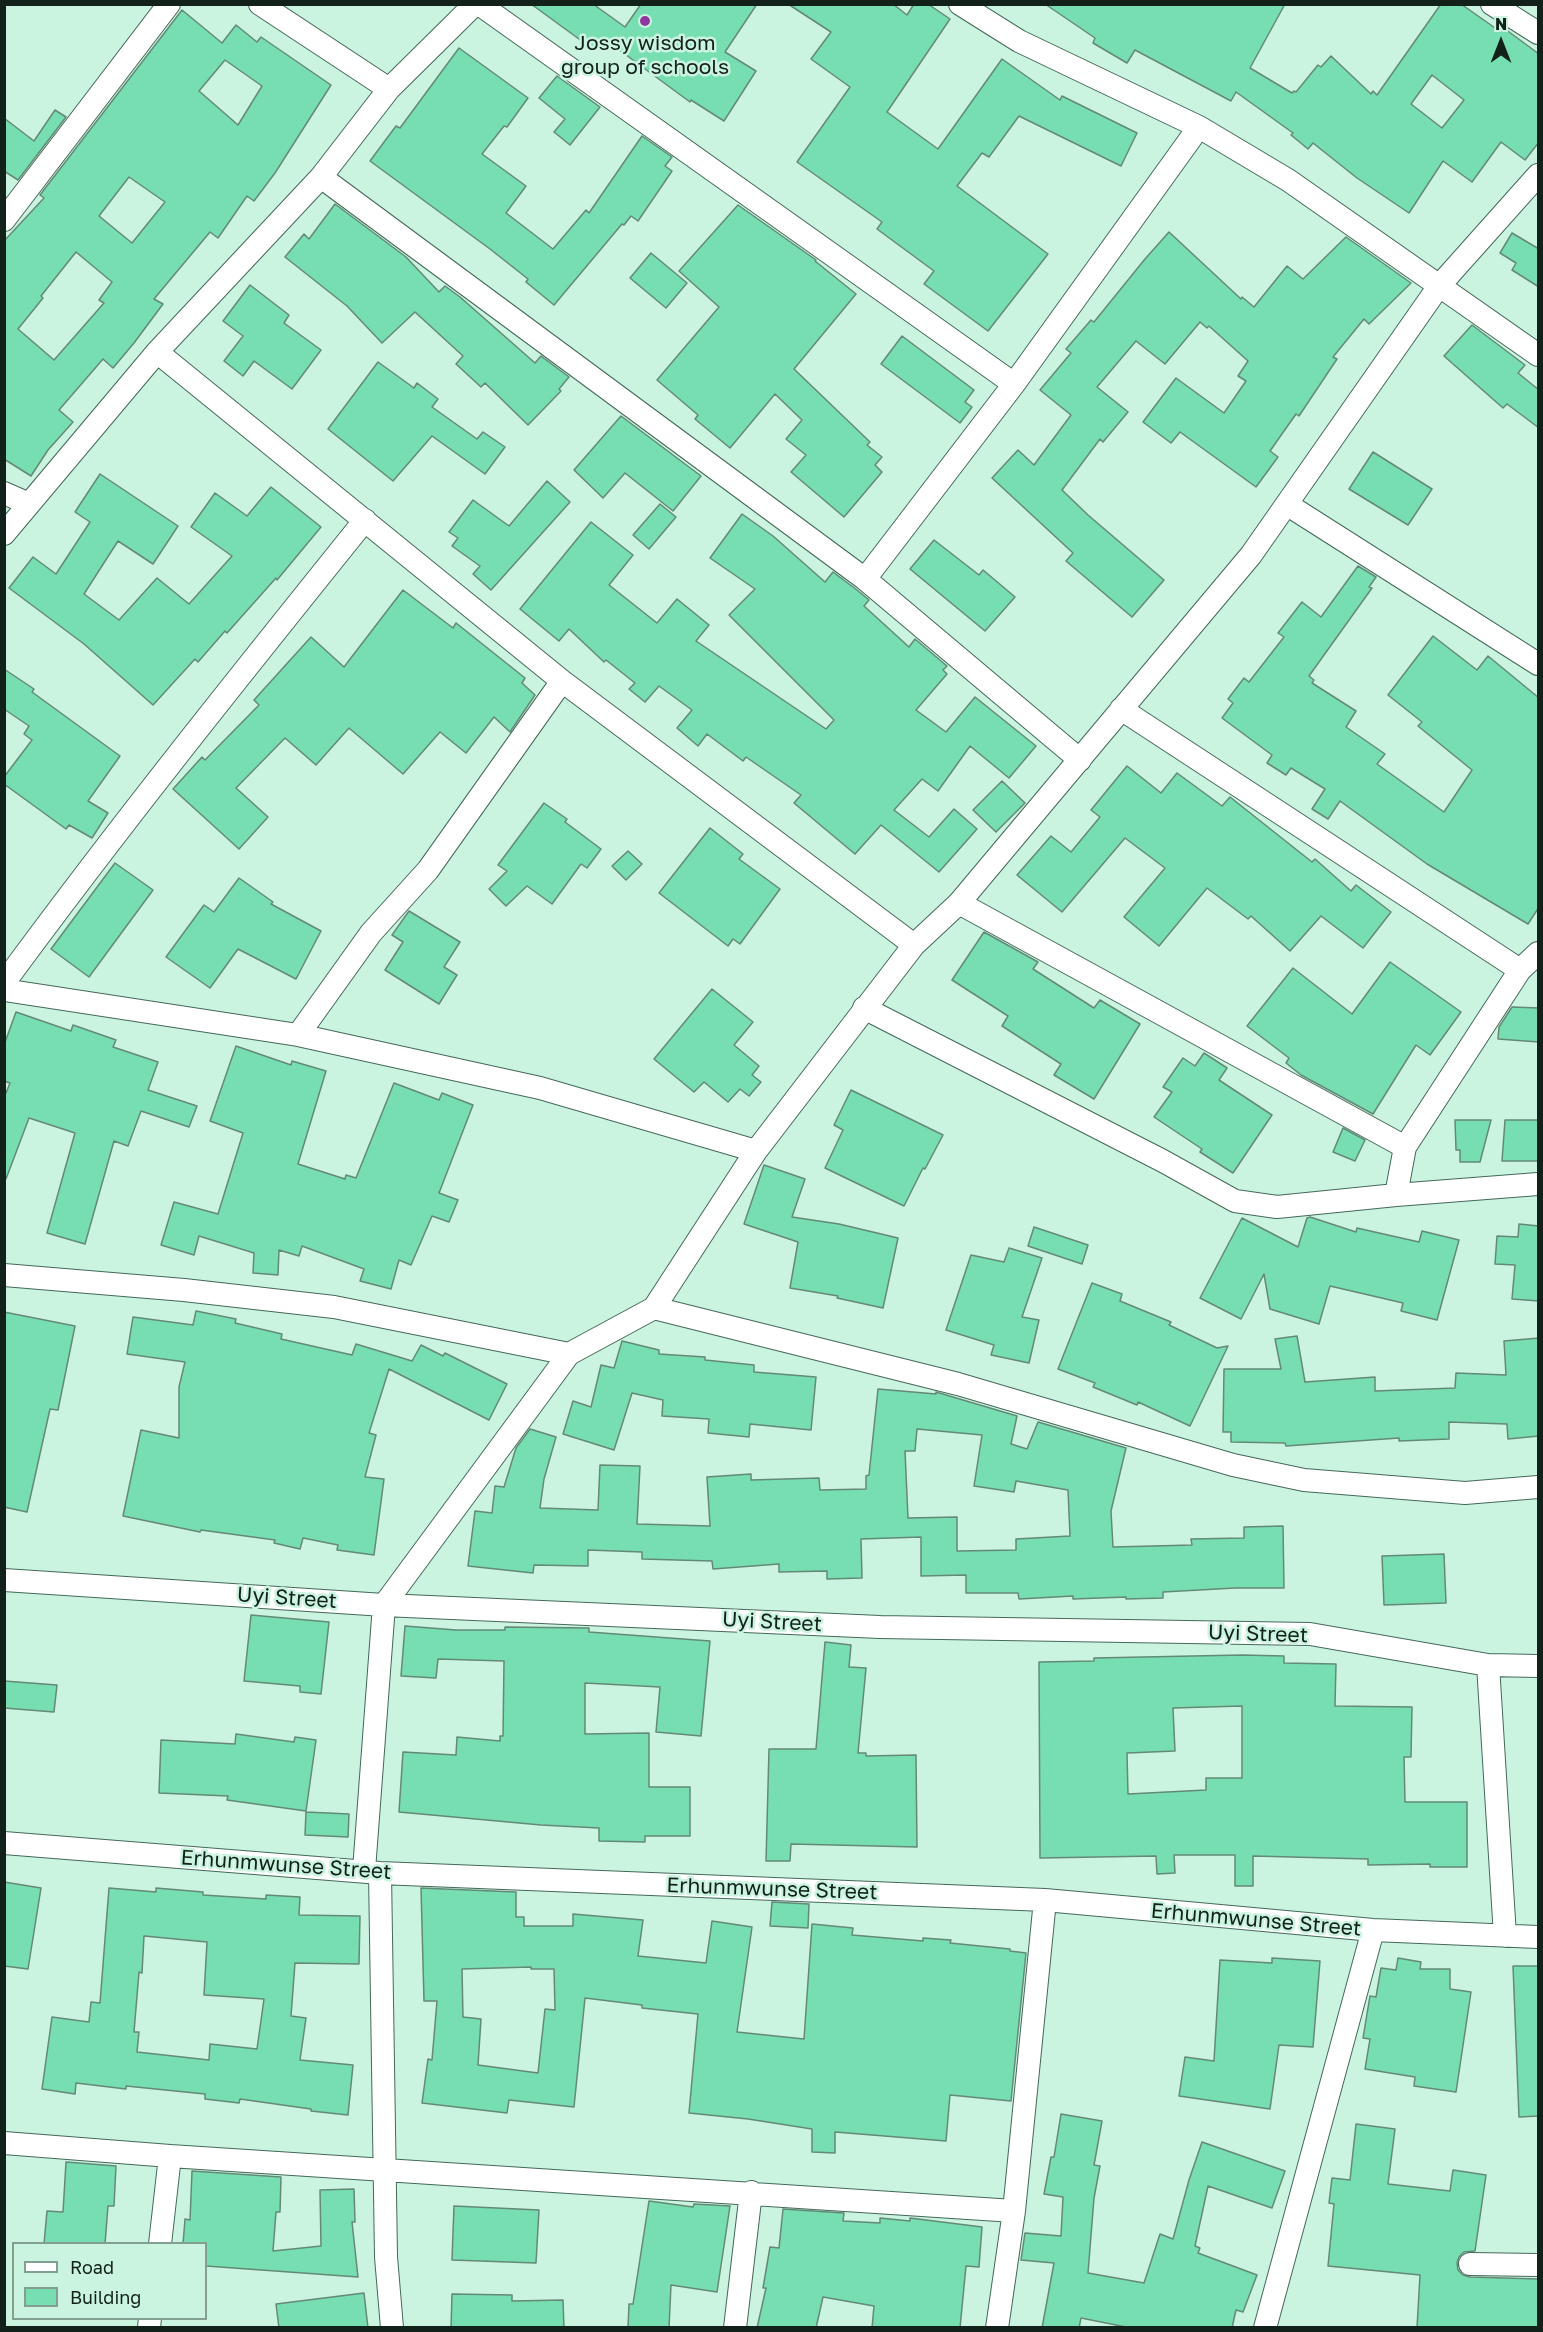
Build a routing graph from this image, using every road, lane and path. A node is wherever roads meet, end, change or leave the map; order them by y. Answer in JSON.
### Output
{"nodes":[{"id":1,"x":169,"y":4,"type":"edge"},
{"id":2,"x":260,"y":4,"type":"edge"},
{"id":3,"x":477,"y":4,"type":"edge"},
{"id":4,"x":960,"y":4,"type":"edge"},
{"id":5,"x":1492,"y":4,"type":"edge"},
{"id":6,"x":1539,"y":33,"type":"edge"},
{"id":7,"x":389,"y":89,"type":"junction"},
{"id":8,"x":1199,"y":128,"type":"junction"},
{"id":9,"x":1539,"y":175,"type":"edge"},
{"id":10,"x":321,"y":177,"type":"junction"},
{"id":11,"x":4,"y":220,"type":"edge"},
{"id":12,"x":1439,"y":286,"type":"junction"},
{"id":13,"x":158,"y":352,"type":"junction"},
{"id":14,"x":1539,"y":355,"type":"edge"},
{"id":15,"x":1014,"y":384,"type":"junction"},
{"id":16,"x":4,"y":494,"type":"edge"},
{"id":17,"x":29,"y":504,"type":"junction"},
{"id":18,"x":1288,"y":505,"type":"junction"},
{"id":19,"x":365,"y":520,"type":"junction"},
{"id":20,"x":4,"y":534,"type":"edge"},
{"id":21,"x":865,"y":579,"type":"junction"},
{"id":22,"x":1539,"y":664,"type":"edge"},
{"id":23,"x":562,"y":681,"type":"junction"},
{"id":24,"x":1121,"y":709,"type":"junction"},
{"id":25,"x":1080,"y":760,"type":"junction"},
{"id":26,"x":959,"y":903,"type":"junction"},
{"id":27,"x":914,"y":945,"type":"junction"},
{"id":28,"x":1539,"y":953,"type":"edge"},
{"id":29,"x":1520,"y":970,"type":"junction"},
{"id":30,"x":4,"y":983,"type":"edge"},
{"id":31,"x":4,"y":990,"type":"edge"},
{"id":32,"x":864,"y":1008,"type":"junction"},
{"id":33,"x":298,"y":1035,"type":"junction"},
{"id":34,"x":1406,"y":1147,"type":"junction"},
{"id":35,"x":756,"y":1151,"type":"junction"},
{"id":36,"x":1539,"y":1184,"type":"edge"},
{"id":37,"x":1396,"y":1195,"type":"junction"},
{"id":38,"x":4,"y":1275,"type":"edge"},
{"id":39,"x":654,"y":1308,"type":"junction"},
{"id":40,"x":569,"y":1354,"type":"junction"},
{"id":41,"x":1539,"y":1487,"type":"edge"},
{"id":42,"x":4,"y":1580,"type":"edge"},
{"id":43,"x":384,"y":1605,"type":"junction"},
{"id":44,"x":1488,"y":1665,"type":"junction"},
{"id":45,"x":1539,"y":1666,"type":"edge"},
{"id":46,"x":4,"y":1843,"type":"edge"},
{"id":47,"x":372,"y":1872,"type":"junction"},
{"id":48,"x":1045,"y":1900,"type":"junction"},
{"id":49,"x":1373,"y":1930,"type":"junction"},
{"id":50,"x":1505,"y":1936,"type":"junction"},
{"id":51,"x":1539,"y":1937,"type":"edge"},
{"id":52,"x":4,"y":2143,"type":"edge"},
{"id":53,"x":170,"y":2156,"type":"junction"},
{"id":54,"x":385,"y":2170,"type":"junction"},
{"id":55,"x":750,"y":2192,"type":"junction"},
{"id":56,"x":1014,"y":2211,"type":"junction"},
{"id":57,"x":160,"y":2242,"type":"edge"},
{"id":58,"x":1470,"y":2264,"type":"dead end"},
{"id":59,"x":1539,"y":2265,"type":"edge"},
{"id":60,"x":392,"y":2328,"type":"edge"},
{"id":61,"x":735,"y":2328,"type":"edge"},
{"id":62,"x":997,"y":2328,"type":"edge"},
{"id":63,"x":1264,"y":2328,"type":"edge"}],
"edges":[{"from":1,"to":11,"type":"street"},
{"from":2,"to":7,"type":"street"},
{"from":3,"to":7,"type":"street"},
{"from":3,"to":15,"type":"street"},
{"from":4,"to":8,"type":"street"},
{"from":5,"to":6,"type":"street"},
{"from":7,"to":10,"type":"street"},
{"from":8,"to":12,"type":"street"},
{"from":8,"to":15,"type":"street"},
{"from":9,"to":12,"type":"street"},
{"from":10,"to":13,"type":"street"},
{"from":10,"to":21,"type":"street"},
{"from":12,"to":14,"type":"street"},
{"from":12,"to":18,"type":"street"},
{"from":13,"to":17,"type":"street"},
{"from":13,"to":19,"type":"street"},
{"from":15,"to":21,"type":"street"},
{"from":16,"to":17,"type":"street"},
{"from":17,"to":20,"type":"street"},
{"from":18,"to":22,"type":"street"},
{"from":18,"to":24,"type":"street"},
{"from":19,"to":23,"type":"street"},
{"from":19,"to":30,"type":"street"},
{"from":21,"to":25,"type":"street"},
{"from":23,"to":27,"type":"street"},
{"from":23,"to":33,"type":"street"},
{"from":24,"to":25,"type":"street"},
{"from":24,"to":29,"type":"street"},
{"from":25,"to":26,"type":"street"},
{"from":26,"to":27,"type":"street"},
{"from":26,"to":34,"type":"street"},
{"from":27,"to":32,"type":"street"},
{"from":28,"to":29,"type":"street"},
{"from":29,"to":34,"type":"street"},
{"from":31,"to":33,"type":"street"},
{"from":32,"to":35,"type":"street"},
{"from":32,"to":37,"type":"street"},
{"from":33,"to":35,"type":"street"},
{"from":34,"to":37,"type":"street"},
{"from":35,"to":39,"type":"street"},
{"from":36,"to":37,"type":"street"},
{"from":38,"to":40,"type":"street"},
{"from":39,"to":40,"type":"street"},
{"from":39,"to":41,"type":"street"},
{"from":40,"to":43,"type":"street"},
{"from":42,"to":43,"type":"street","name":"Uyi Street"},
{"from":43,"to":44,"type":"street","name":"Uyi Street"},
{"from":43,"to":47,"type":"street"},
{"from":44,"to":45,"type":"street","name":"Uyi Street"},
{"from":44,"to":50,"type":"street"},
{"from":46,"to":47,"type":"street","name":"Erhunmwunse Street"},
{"from":47,"to":48,"type":"street","name":"Erhunmwunse Street"},
{"from":47,"to":54,"type":"street"},
{"from":48,"to":49,"type":"street","name":"Erhunmwunse Street"},
{"from":48,"to":56,"type":"street"},
{"from":49,"to":50,"type":"street","name":"Erhunmwunse Street"},
{"from":49,"to":63,"type":"street"},
{"from":50,"to":51,"type":"street","name":"Erhunmwunse Street"},
{"from":52,"to":53,"type":"street"},
{"from":53,"to":54,"type":"street"},
{"from":53,"to":57,"type":"street"},
{"from":54,"to":55,"type":"street"},
{"from":54,"to":60,"type":"street"},
{"from":55,"to":56,"type":"street"},
{"from":55,"to":61,"type":"street"},
{"from":56,"to":62,"type":"street"},
{"from":58,"to":59,"type":"street"}]}
